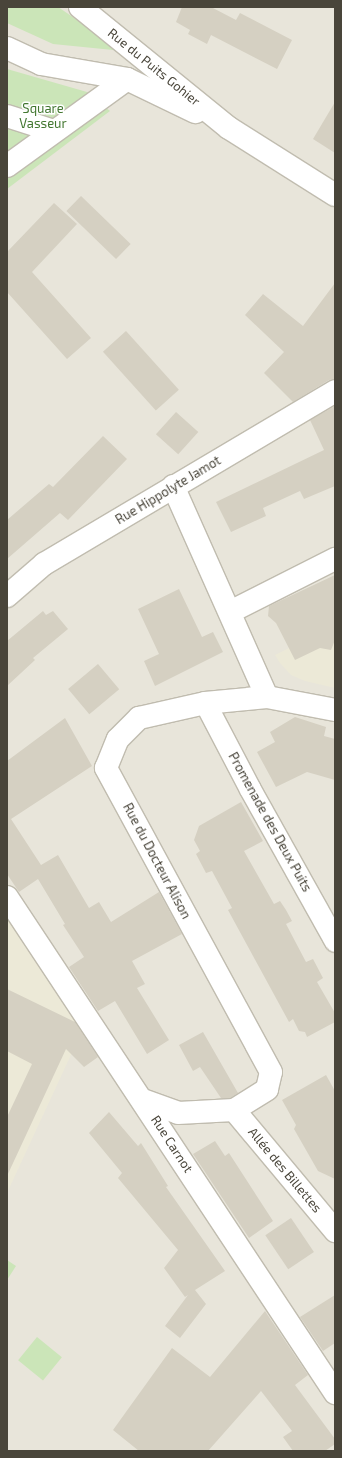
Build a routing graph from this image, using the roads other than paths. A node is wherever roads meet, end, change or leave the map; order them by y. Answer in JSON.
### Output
{"nodes":[{"id":1,"x":80,"y":7,"type":"edge"},
{"id":2,"x":7,"y":48,"type":"edge"},
{"id":3,"x":127,"y":79,"type":"junction"},
{"id":4,"x":7,"y":116,"type":"edge"},
{"id":5,"x":229,"y":128,"type":"junction"},
{"id":6,"x":54,"y":131,"type":"junction"},
{"id":7,"x":7,"y":166,"type":"edge"},
{"id":8,"x":335,"y":195,"type":"edge"},
{"id":9,"x":335,"y":391,"type":"edge"},
{"id":10,"x":173,"y":486,"type":"junction"},
{"id":11,"x":335,"y":559,"type":"edge"},
{"id":12,"x":7,"y":596,"type":"edge"},
{"id":13,"x":230,"y":612,"type":"junction"},
{"id":14,"x":267,"y":697,"type":"junction"},
{"id":15,"x":205,"y":703,"type":"junction"},
{"id":16,"x":335,"y":710,"type":"edge"},
{"id":17,"x":7,"y":897,"type":"edge"},
{"id":18,"x":335,"y":941,"type":"edge"},
{"id":19,"x":143,"y":1100,"type":"junction"},
{"id":20,"x":234,"y":1110,"type":"junction"},
{"id":21,"x":335,"y":1231,"type":"edge"},
{"id":22,"x":335,"y":1393,"type":"edge"}],
"edges":[{"from":1,"to":5,"type":"street","name":"Rue du Puits Gohier"},
{"from":2,"to":3,"type":"street","name":"Rue du Puits Gohier"},
{"from":3,"to":5,"type":"street","name":"Rue du Puits Gohier"},
{"from":3,"to":6,"type":"street","name":"Rue du Puits Gohier"},
{"from":4,"to":6,"type":"street"},
{"from":5,"to":8,"type":"street","name":"Rue du Puits Gohier"},
{"from":6,"to":7,"type":"street","name":"Rue du Puits Gohier"},
{"from":9,"to":10,"type":"street","name":"Rue Hippolyte Jamot"},
{"from":10,"to":12,"type":"street","name":"Rue Hippolyte Jamot"},
{"from":10,"to":13,"type":"street"},
{"from":11,"to":13,"type":"street"},
{"from":13,"to":14,"type":"street"},
{"from":14,"to":15,"type":"street","name":"Rue du Docteur Alison"},
{"from":14,"to":16,"type":"street","name":"Rue du Docteur Alison"},
{"from":15,"to":18,"type":"street","name":"Promenade des Deux Puits"},
{"from":15,"to":20,"type":"street","name":"Rue du Docteur Alison"},
{"from":17,"to":19,"type":"street","name":"Rue Carnot"},
{"from":19,"to":20,"type":"street"},
{"from":19,"to":22,"type":"street","name":"Rue Carnot"},
{"from":20,"to":21,"type":"street","name":"Allée des Billettes"}]}
